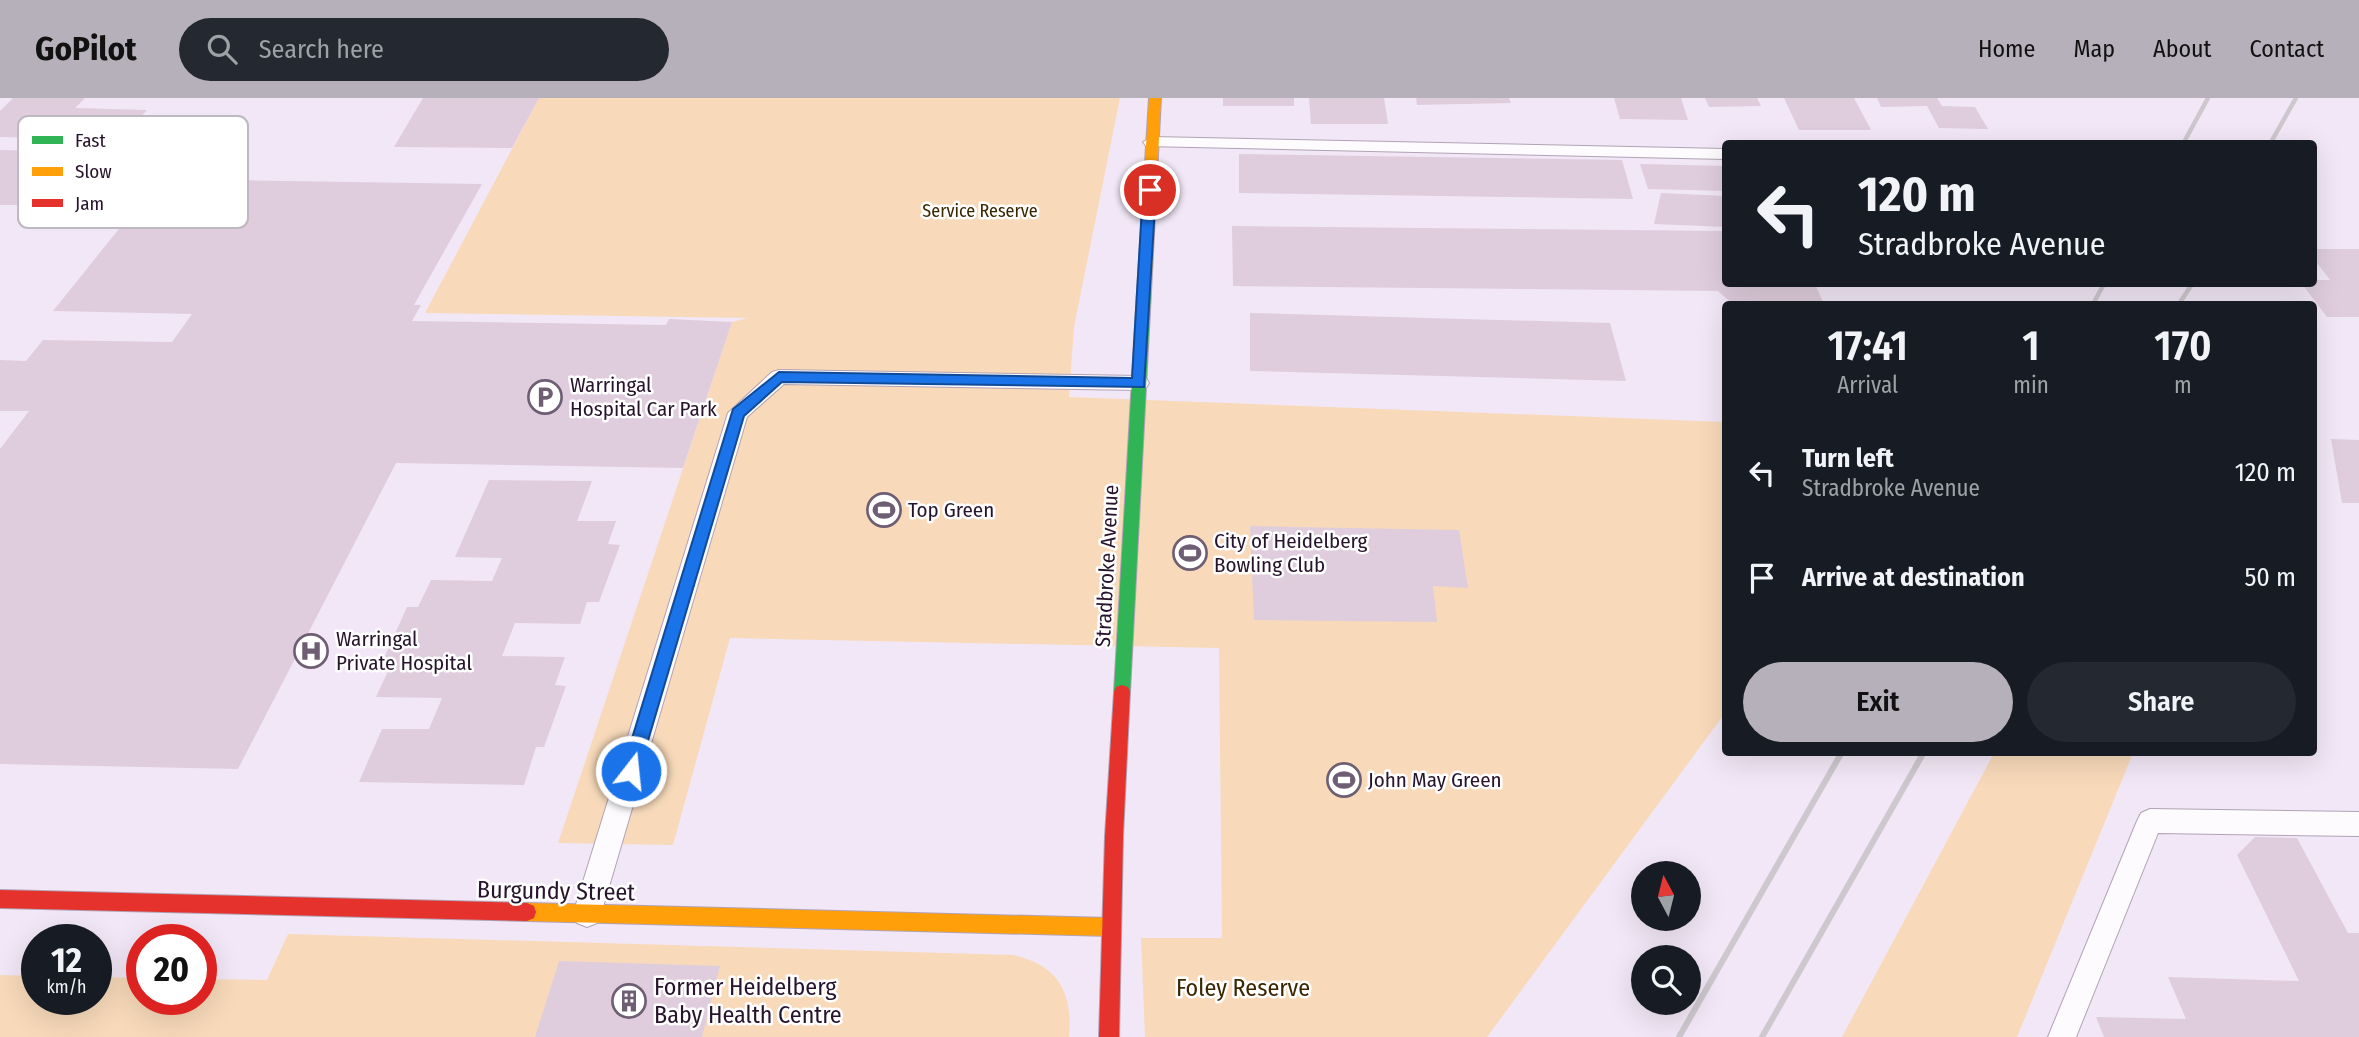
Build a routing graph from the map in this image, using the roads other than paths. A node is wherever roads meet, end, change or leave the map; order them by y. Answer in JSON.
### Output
{"nodes":[{"id":1,"x":1155,"y":98,"type":"edge"},
{"id":2,"x":1152,"y":142,"type":"junction"},
{"id":3,"x":1722,"y":154,"type":"edge"},
{"id":4,"x":1139,"y":383,"type":"junction"},
{"id":5,"x":2359,"y":824,"type":"edge"},
{"id":6,"x":0,"y":898,"type":"edge"},
{"id":7,"x":587,"y":914,"type":"junction"},
{"id":8,"x":1110,"y":927,"type":"junction"},
{"id":9,"x":1109,"y":1037,"type":"edge"},
{"id":10,"x":2062,"y":1037,"type":"edge"}],
"edges":[{"from":1,"to":2,"type":"street","name":"Stradbroke Avenue"},
{"from":2,"to":3,"type":"lane"},
{"from":2,"to":4,"type":"street","name":"Stradbroke Avenue"},
{"from":4,"to":7,"type":"lane"},
{"from":4,"to":8,"type":"street","name":"Stradbroke Avenue"},
{"from":5,"to":10,"type":"lane"},
{"from":6,"to":7,"type":"street","name":"Burgundy Street"},
{"from":7,"to":8,"type":"street","name":"Burgundy Street"},
{"from":8,"to":9,"type":"street","name":"Stradbroke Avenue"}]}
